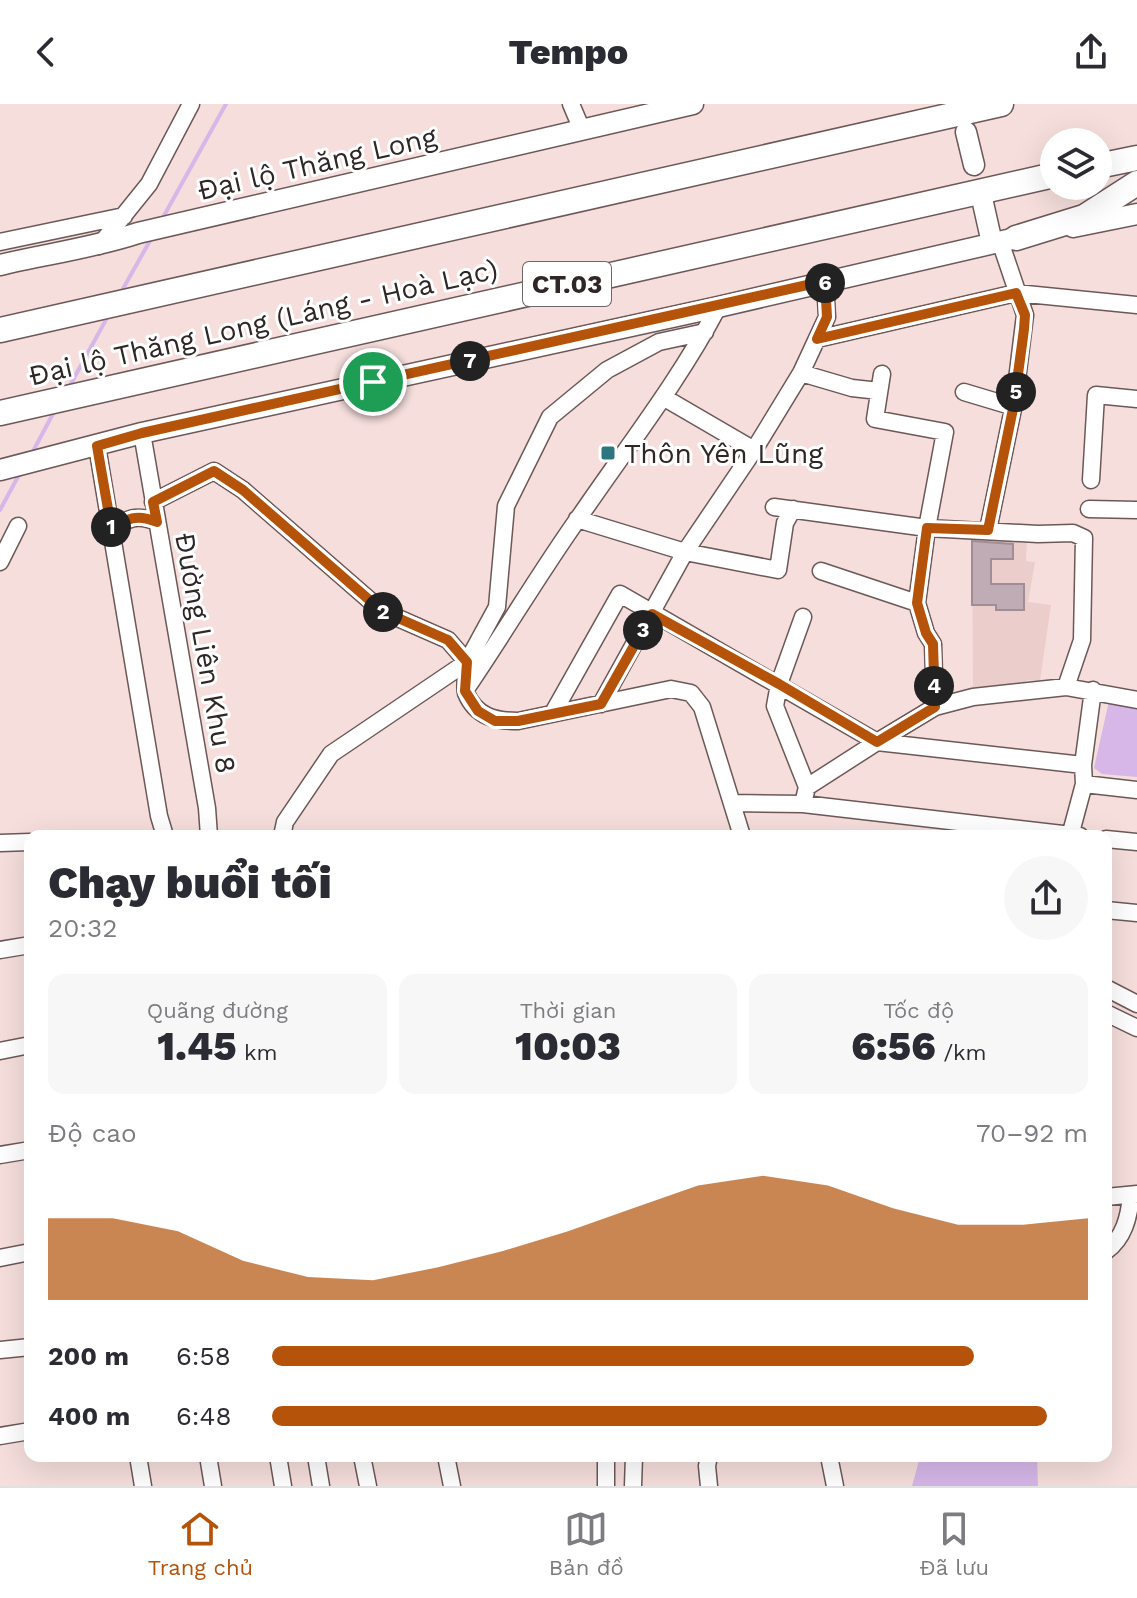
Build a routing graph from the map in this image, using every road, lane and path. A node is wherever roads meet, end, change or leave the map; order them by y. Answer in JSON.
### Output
{"nodes":[{"id":1,"x":191,"y":104,"type":"edge"},
{"id":2,"x":571,"y":104,"type":"edge"},
{"id":3,"x":693,"y":104,"type":"edge"},
{"id":4,"x":1001,"y":104,"type":"edge"},
{"id":5,"x":582,"y":130,"type":"junction"},
{"id":6,"x":966,"y":132,"type":"dead end"},
{"id":7,"x":1137,"y":158,"type":"edge"},
{"id":8,"x":1112,"y":163,"type":"edge"},
{"id":9,"x":974,"y":165,"type":"dead end"},
{"id":10,"x":1040,"y":178,"type":"edge"},
{"id":11,"x":1137,"y":183,"type":"edge"},
{"id":12,"x":981,"y":194,"type":"dead end"},
{"id":13,"x":1137,"y":214,"type":"edge"},
{"id":14,"x":124,"y":216,"type":"junction"},
{"id":15,"x":1003,"y":241,"type":"junction"},
{"id":16,"x":0,"y":242,"type":"edge"},
{"id":17,"x":99,"y":246,"type":"junction"},
{"id":18,"x":0,"y":265,"type":"edge"},
{"id":19,"x":825,"y":281,"type":"junction"},
{"id":20,"x":1016,"y":293,"type":"junction"},
{"id":21,"x":1137,"y":305,"type":"edge"},
{"id":22,"x":718,"y":307,"type":"junction"},
{"id":23,"x":0,"y":330,"type":"edge"},
{"id":24,"x":705,"y":332,"type":"junction"},
{"id":25,"x":817,"y":339,"type":"junction"},
{"id":26,"x":801,"y":373,"type":"junction"},
{"id":27,"x":964,"y":392,"type":"dead end"},
{"id":28,"x":663,"y":397,"type":"junction"},
{"id":29,"x":1137,"y":399,"type":"edge"},
{"id":30,"x":1014,"y":407,"type":"junction"},
{"id":31,"x":0,"y":413,"type":"edge"},
{"id":32,"x":142,"y":433,"type":"junction"},
{"id":33,"x":97,"y":446,"type":"junction"},
{"id":34,"x":754,"y":450,"type":"junction"},
{"id":35,"x":0,"y":470,"type":"edge"},
{"id":36,"x":1091,"y":480,"type":"dead end"},
{"id":37,"x":153,"y":502,"type":"junction"},
{"id":38,"x":774,"y":507,"type":"dead end"},
{"id":39,"x":793,"y":509,"type":"junction"},
{"id":40,"x":1089,"y":509,"type":"dead end"},
{"id":41,"x":1137,"y":510,"type":"edge"},
{"id":42,"x":577,"y":519,"type":"junction"},
{"id":43,"x":157,"y":522,"type":"junction"},
{"id":44,"x":18,"y":526,"type":"dead end"},
{"id":45,"x":927,"y":528,"type":"junction"},
{"id":46,"x":988,"y":530,"type":"junction"},
{"id":47,"x":112,"y":532,"type":"junction"},
{"id":48,"x":685,"y":552,"type":"junction"},
{"id":49,"x":0,"y":562,"type":"edge"},
{"id":50,"x":821,"y":571,"type":"dead end"},
{"id":51,"x":917,"y":603,"type":"junction"},
{"id":52,"x":497,"y":607,"type":"junction"},
{"id":53,"x":652,"y":614,"type":"junction"},
{"id":54,"x":803,"y":617,"type":"dead end"},
{"id":55,"x":513,"y":621,"type":"junction"},
{"id":56,"x":467,"y":662,"type":"junction"},
{"id":57,"x":779,"y":684,"type":"junction"},
{"id":58,"x":1066,"y":687,"type":"junction"},
{"id":59,"x":1093,"y":690,"type":"junction"},
{"id":60,"x":465,"y":691,"type":"junction"},
{"id":61,"x":1137,"y":700,"type":"edge"},
{"id":62,"x":601,"y":704,"type":"junction"},
{"id":63,"x":935,"y":707,"type":"junction"},
{"id":64,"x":553,"y":713,"type":"junction"},
{"id":65,"x":877,"y":742,"type":"junction"},
{"id":66,"x":1083,"y":765,"type":"junction"},
{"id":67,"x":1084,"y":784,"type":"junction"},
{"id":68,"x":807,"y":787,"type":"junction"},
{"id":69,"x":1137,"y":790,"type":"edge"},
{"id":70,"x":732,"y":803,"type":"junction"},
{"id":71,"x":803,"y":804,"type":"junction"},
{"id":72,"x":163,"y":830,"type":"edge"},
{"id":73,"x":209,"y":830,"type":"edge"},
{"id":74,"x":283,"y":830,"type":"edge"},
{"id":75,"x":740,"y":830,"type":"edge"},
{"id":76,"x":1023,"y":830,"type":"edge"},
{"id":77,"x":1075,"y":830,"type":"edge"},
{"id":78,"x":1112,"y":840,"type":"edge"},
{"id":79,"x":24,"y":842,"type":"edge"},
{"id":80,"x":1137,"y":842,"type":"edge"},
{"id":81,"x":0,"y":843,"type":"edge"},
{"id":82,"x":1112,"y":911,"type":"edge"},
{"id":83,"x":1137,"y":913,"type":"edge"},
{"id":84,"x":24,"y":946,"type":"edge"},
{"id":85,"x":0,"y":950,"type":"edge"},
{"id":86,"x":1112,"y":991,"type":"edge"},
{"id":87,"x":1137,"y":1004,"type":"edge"},
{"id":88,"x":1112,"y":1016,"type":"edge"},
{"id":89,"x":1137,"y":1028,"type":"edge"},
{"id":90,"x":24,"y":1046,"type":"edge"},
{"id":91,"x":0,"y":1051,"type":"edge"},
{"id":92,"x":24,"y":1151,"type":"edge"},
{"id":93,"x":0,"y":1155,"type":"edge"},
{"id":94,"x":1134,"y":1195,"type":"edge"},
{"id":95,"x":1112,"y":1197,"type":"edge"},
{"id":96,"x":1112,"y":1247,"type":"edge"},
{"id":97,"x":24,"y":1253,"type":"edge"},
{"id":98,"x":0,"y":1258,"type":"edge"},
{"id":99,"x":24,"y":1348,"type":"edge"},
{"id":100,"x":0,"y":1350,"type":"edge"},
{"id":101,"x":24,"y":1432,"type":"edge"},
{"id":102,"x":0,"y":1436,"type":"edge"},
{"id":103,"x":139,"y":1462,"type":"edge"},
{"id":104,"x":209,"y":1462,"type":"edge"},
{"id":105,"x":279,"y":1462,"type":"edge"},
{"id":106,"x":317,"y":1462,"type":"edge"},
{"id":107,"x":363,"y":1462,"type":"edge"},
{"id":108,"x":451,"y":1462,"type":"edge"},
{"id":109,"x":606,"y":1462,"type":"edge"},
{"id":110,"x":634,"y":1462,"type":"edge"},
{"id":111,"x":708,"y":1462,"type":"edge"},
{"id":112,"x":831,"y":1462,"type":"edge"},
{"id":113,"x":143,"y":1486,"type":"edge"},
{"id":114,"x":213,"y":1486,"type":"edge"},
{"id":115,"x":283,"y":1486,"type":"edge"},
{"id":116,"x":321,"y":1486,"type":"edge"},
{"id":117,"x":368,"y":1486,"type":"edge"},
{"id":118,"x":452,"y":1486,"type":"edge"},
{"id":119,"x":606,"y":1486,"type":"edge"},
{"id":120,"x":633,"y":1486,"type":"edge"},
{"id":121,"x":709,"y":1486,"type":"edge"},
{"id":122,"x":835,"y":1486,"type":"edge"}],
"edges":[{"from":1,"to":14,"type":"street"},
{"from":2,"to":5,"type":"street"},
{"from":3,"to":5,"type":"main road","name":"Đại lộ Thăng Long"},
{"from":4,"to":23,"type":"highway","name":"Đại lộ Thăng Long (Láng - Hoà Lạc)"},
{"from":5,"to":17,"type":"main road","name":"Đại lộ Thăng Long"},
{"from":6,"to":9,"type":"main road"},
{"from":7,"to":8,"type":"highway"},
{"from":10,"to":31,"type":"highway","name":"Đại lộ Thăng Long (Láng - Hoà Lạc)","number":"CT.03"},
{"from":11,"to":15,"type":"highway"},
{"from":12,"to":15,"type":"main road"},
{"from":13,"to":15,"type":"main road"},
{"from":14,"to":16,"type":"street"},
{"from":14,"to":17,"type":"street"},
{"from":15,"to":19,"type":"main road"},
{"from":15,"to":20,"type":"street"},
{"from":17,"to":18,"type":"main road","name":"Đại lộ Thăng Long"},
{"from":19,"to":22,"type":"main road"},
{"from":19,"to":25,"type":"street"},
{"from":20,"to":21,"type":"street"},
{"from":20,"to":25,"type":"street"},
{"from":20,"to":30,"type":"street"},
{"from":22,"to":24,"type":"street"},
{"from":22,"to":32,"type":"main road"},
{"from":24,"to":28,"type":"street"},
{"from":24,"to":52,"type":"street"},
{"from":25,"to":26,"type":"street"},
{"from":26,"to":34,"type":"street"},
{"from":26,"to":45,"type":"street"},
{"from":27,"to":30,"type":"street"},
{"from":28,"to":34,"type":"street"},
{"from":28,"to":42,"type":"street"},
{"from":29,"to":36,"type":"street"},
{"from":30,"to":46,"type":"street"},
{"from":32,"to":33,"type":"main road"},
{"from":32,"to":37,"type":"street","name":"Đường Liên Khu 8"},
{"from":33,"to":35,"type":"main road"},
{"from":33,"to":47,"type":"street"},
{"from":34,"to":48,"type":"street"},
{"from":37,"to":43,"type":"street","name":"Đường Liên Khu 8"},
{"from":37,"to":56,"type":"street"},
{"from":38,"to":39,"type":"street"},
{"from":39,"to":45,"type":"street"},
{"from":39,"to":48,"type":"street"},
{"from":40,"to":41,"type":"street"},
{"from":42,"to":48,"type":"street"},
{"from":42,"to":55,"type":"street"},
{"from":43,"to":47,"type":"street"},
{"from":43,"to":73,"type":"street","name":"Đường Liên Khu 8"},
{"from":44,"to":49,"type":"street"},
{"from":45,"to":46,"type":"street"},
{"from":45,"to":51,"type":"street"},
{"from":46,"to":58,"type":"street"},
{"from":47,"to":72,"type":"street"},
{"from":48,"to":53,"type":"street"},
{"from":50,"to":51,"type":"street"},
{"from":51,"to":63,"type":"street"},
{"from":52,"to":55,"type":"street"},
{"from":52,"to":56,"type":"street"},
{"from":53,"to":57,"type":"street"},
{"from":53,"to":62,"type":"street"},
{"from":53,"to":64,"type":"street"},
{"from":54,"to":57,"type":"street"},
{"from":55,"to":60,"type":"street"},
{"from":56,"to":60,"type":"street"},
{"from":56,"to":74,"type":"street"},
{"from":57,"to":65,"type":"street"},
{"from":57,"to":68,"type":"street"},
{"from":58,"to":59,"type":"street"},
{"from":58,"to":63,"type":"street"},
{"from":59,"to":61,"type":"street"},
{"from":59,"to":66,"type":"street"},
{"from":60,"to":64,"type":"street"},
{"from":62,"to":64,"type":"street"},
{"from":62,"to":70,"type":"street"},
{"from":63,"to":65,"type":"street"},
{"from":65,"to":66,"type":"street"},
{"from":65,"to":68,"type":"street"},
{"from":66,"to":67,"type":"street"},
{"from":67,"to":69,"type":"street"},
{"from":67,"to":77,"type":"street"},
{"from":68,"to":71,"type":"street"},
{"from":70,"to":71,"type":"street"},
{"from":70,"to":75,"type":"street"},
{"from":71,"to":76,"type":"street"},
{"from":78,"to":80,"type":"street"},
{"from":79,"to":81,"type":"street"},
{"from":82,"to":83,"type":"street"},
{"from":84,"to":85,"type":"street"},
{"from":86,"to":87,"type":"street"},
{"from":88,"to":89,"type":"street"},
{"from":90,"to":91,"type":"street"},
{"from":92,"to":93,"type":"street"},
{"from":94,"to":95,"type":"street"},
{"from":94,"to":96,"type":"street"},
{"from":97,"to":98,"type":"street"},
{"from":99,"to":100,"type":"street"},
{"from":101,"to":102,"type":"street"},
{"from":103,"to":113,"type":"street"},
{"from":104,"to":114,"type":"street"},
{"from":105,"to":115,"type":"street"},
{"from":106,"to":116,"type":"street"},
{"from":107,"to":117,"type":"street"},
{"from":108,"to":118,"type":"street"},
{"from":109,"to":119,"type":"street"},
{"from":110,"to":120,"type":"street"},
{"from":111,"to":121,"type":"street"},
{"from":112,"to":122,"type":"street"}]}
